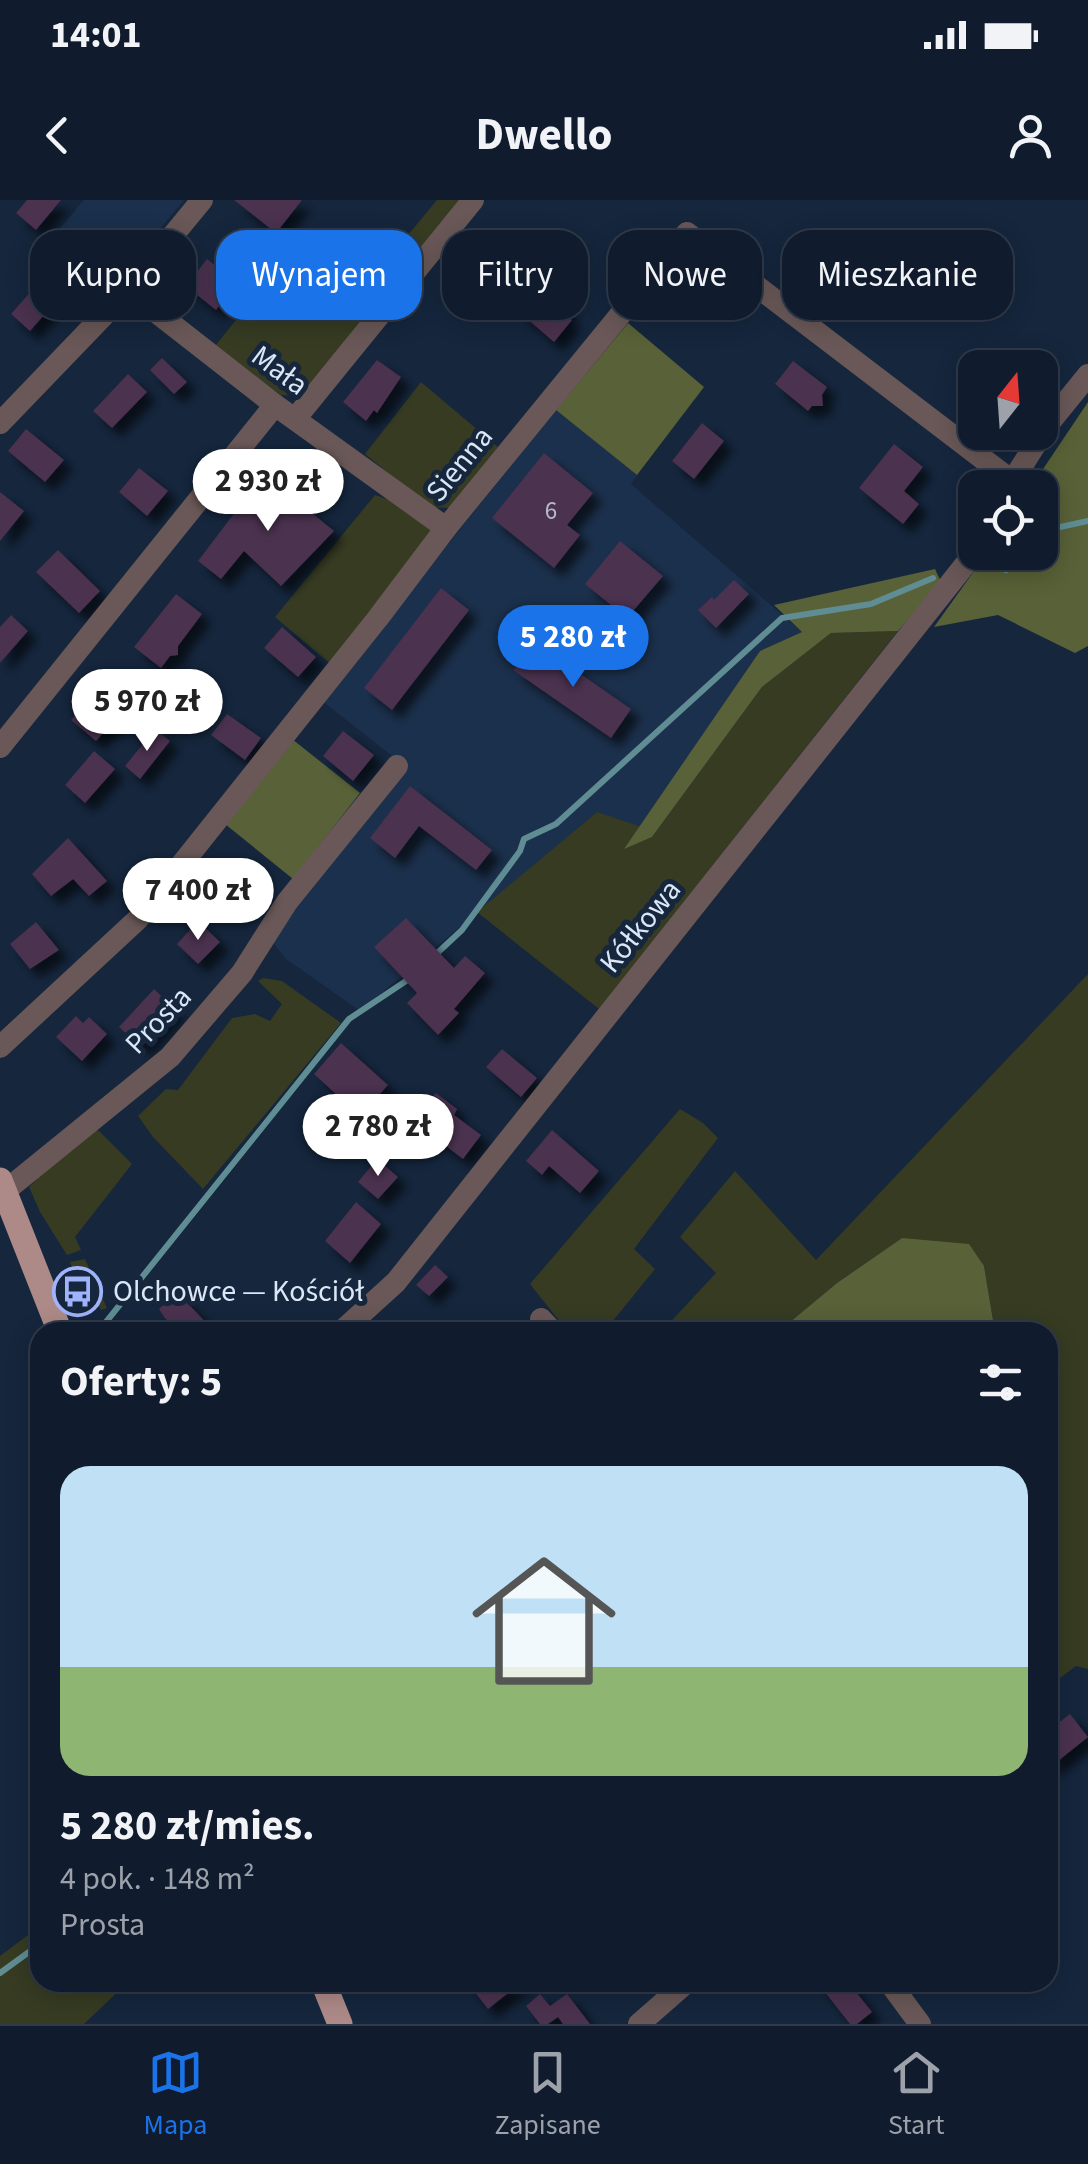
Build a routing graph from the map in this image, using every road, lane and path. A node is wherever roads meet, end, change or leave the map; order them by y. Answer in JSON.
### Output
{"nodes":[{"id":1,"x":202,"y":200,"type":"edge"},
{"id":2,"x":473,"y":200,"type":"edge"},
{"id":3,"x":177,"y":230,"type":"edge"},
{"id":4,"x":99,"y":320,"type":"edge"},
{"id":5,"x":166,"y":320,"type":"edge"},
{"id":6,"x":1088,"y":376,"type":"edge"},
{"id":7,"x":275,"y":405,"type":"junction"},
{"id":8,"x":295,"y":419,"type":"junction"},
{"id":9,"x":0,"y":423,"type":"edge"},
{"id":10,"x":992,"y":470,"type":"edge"},
{"id":11,"x":1019,"y":470,"type":"edge"},
{"id":12,"x":446,"y":528,"type":"junction"},
{"id":13,"x":960,"y":570,"type":"edge"},
{"id":14,"x":0,"y":748,"type":"edge"},
{"id":15,"x":397,"y":766,"type":"dead end"},
{"id":16,"x":0,"y":1047,"type":"edge"},
{"id":17,"x":2,"y":1185,"type":"edge"},
{"id":18,"x":56,"y":1322,"type":"edge"},
{"id":19,"x":352,"y":1322,"type":"edge"},
{"id":20,"x":328,"y":1992,"type":"edge"},
{"id":21,"x":676,"y":1992,"type":"edge"},
{"id":22,"x":896,"y":1992,"type":"edge"},
{"id":23,"x":340,"y":2024,"type":"edge"},
{"id":24,"x":639,"y":2024,"type":"edge"},
{"id":25,"x":920,"y":2024,"type":"edge"}],
"edges":[{"from":1,"to":3,"type":"street"},
{"from":2,"to":8,"type":"street"},
{"from":4,"to":9,"type":"street"},
{"from":5,"to":7,"type":"street","name":"Mała"},
{"from":6,"to":11,"type":"street"},
{"from":7,"to":8,"type":"street","name":"Mała"},
{"from":7,"to":14,"type":"street"},
{"from":8,"to":12,"type":"street","name":"Mała"},
{"from":10,"to":12,"type":"street","name":"Sienna"},
{"from":12,"to":16,"type":"street","name":"Sienna"},
{"from":13,"to":19,"type":"street","name":"Kółkowa"},
{"from":15,"to":17,"type":"street","name":"Prosta"},
{"from":17,"to":18,"type":"main road"},
{"from":20,"to":23,"type":"main road"},
{"from":21,"to":24,"type":"street"},
{"from":22,"to":25,"type":"street"}]}
